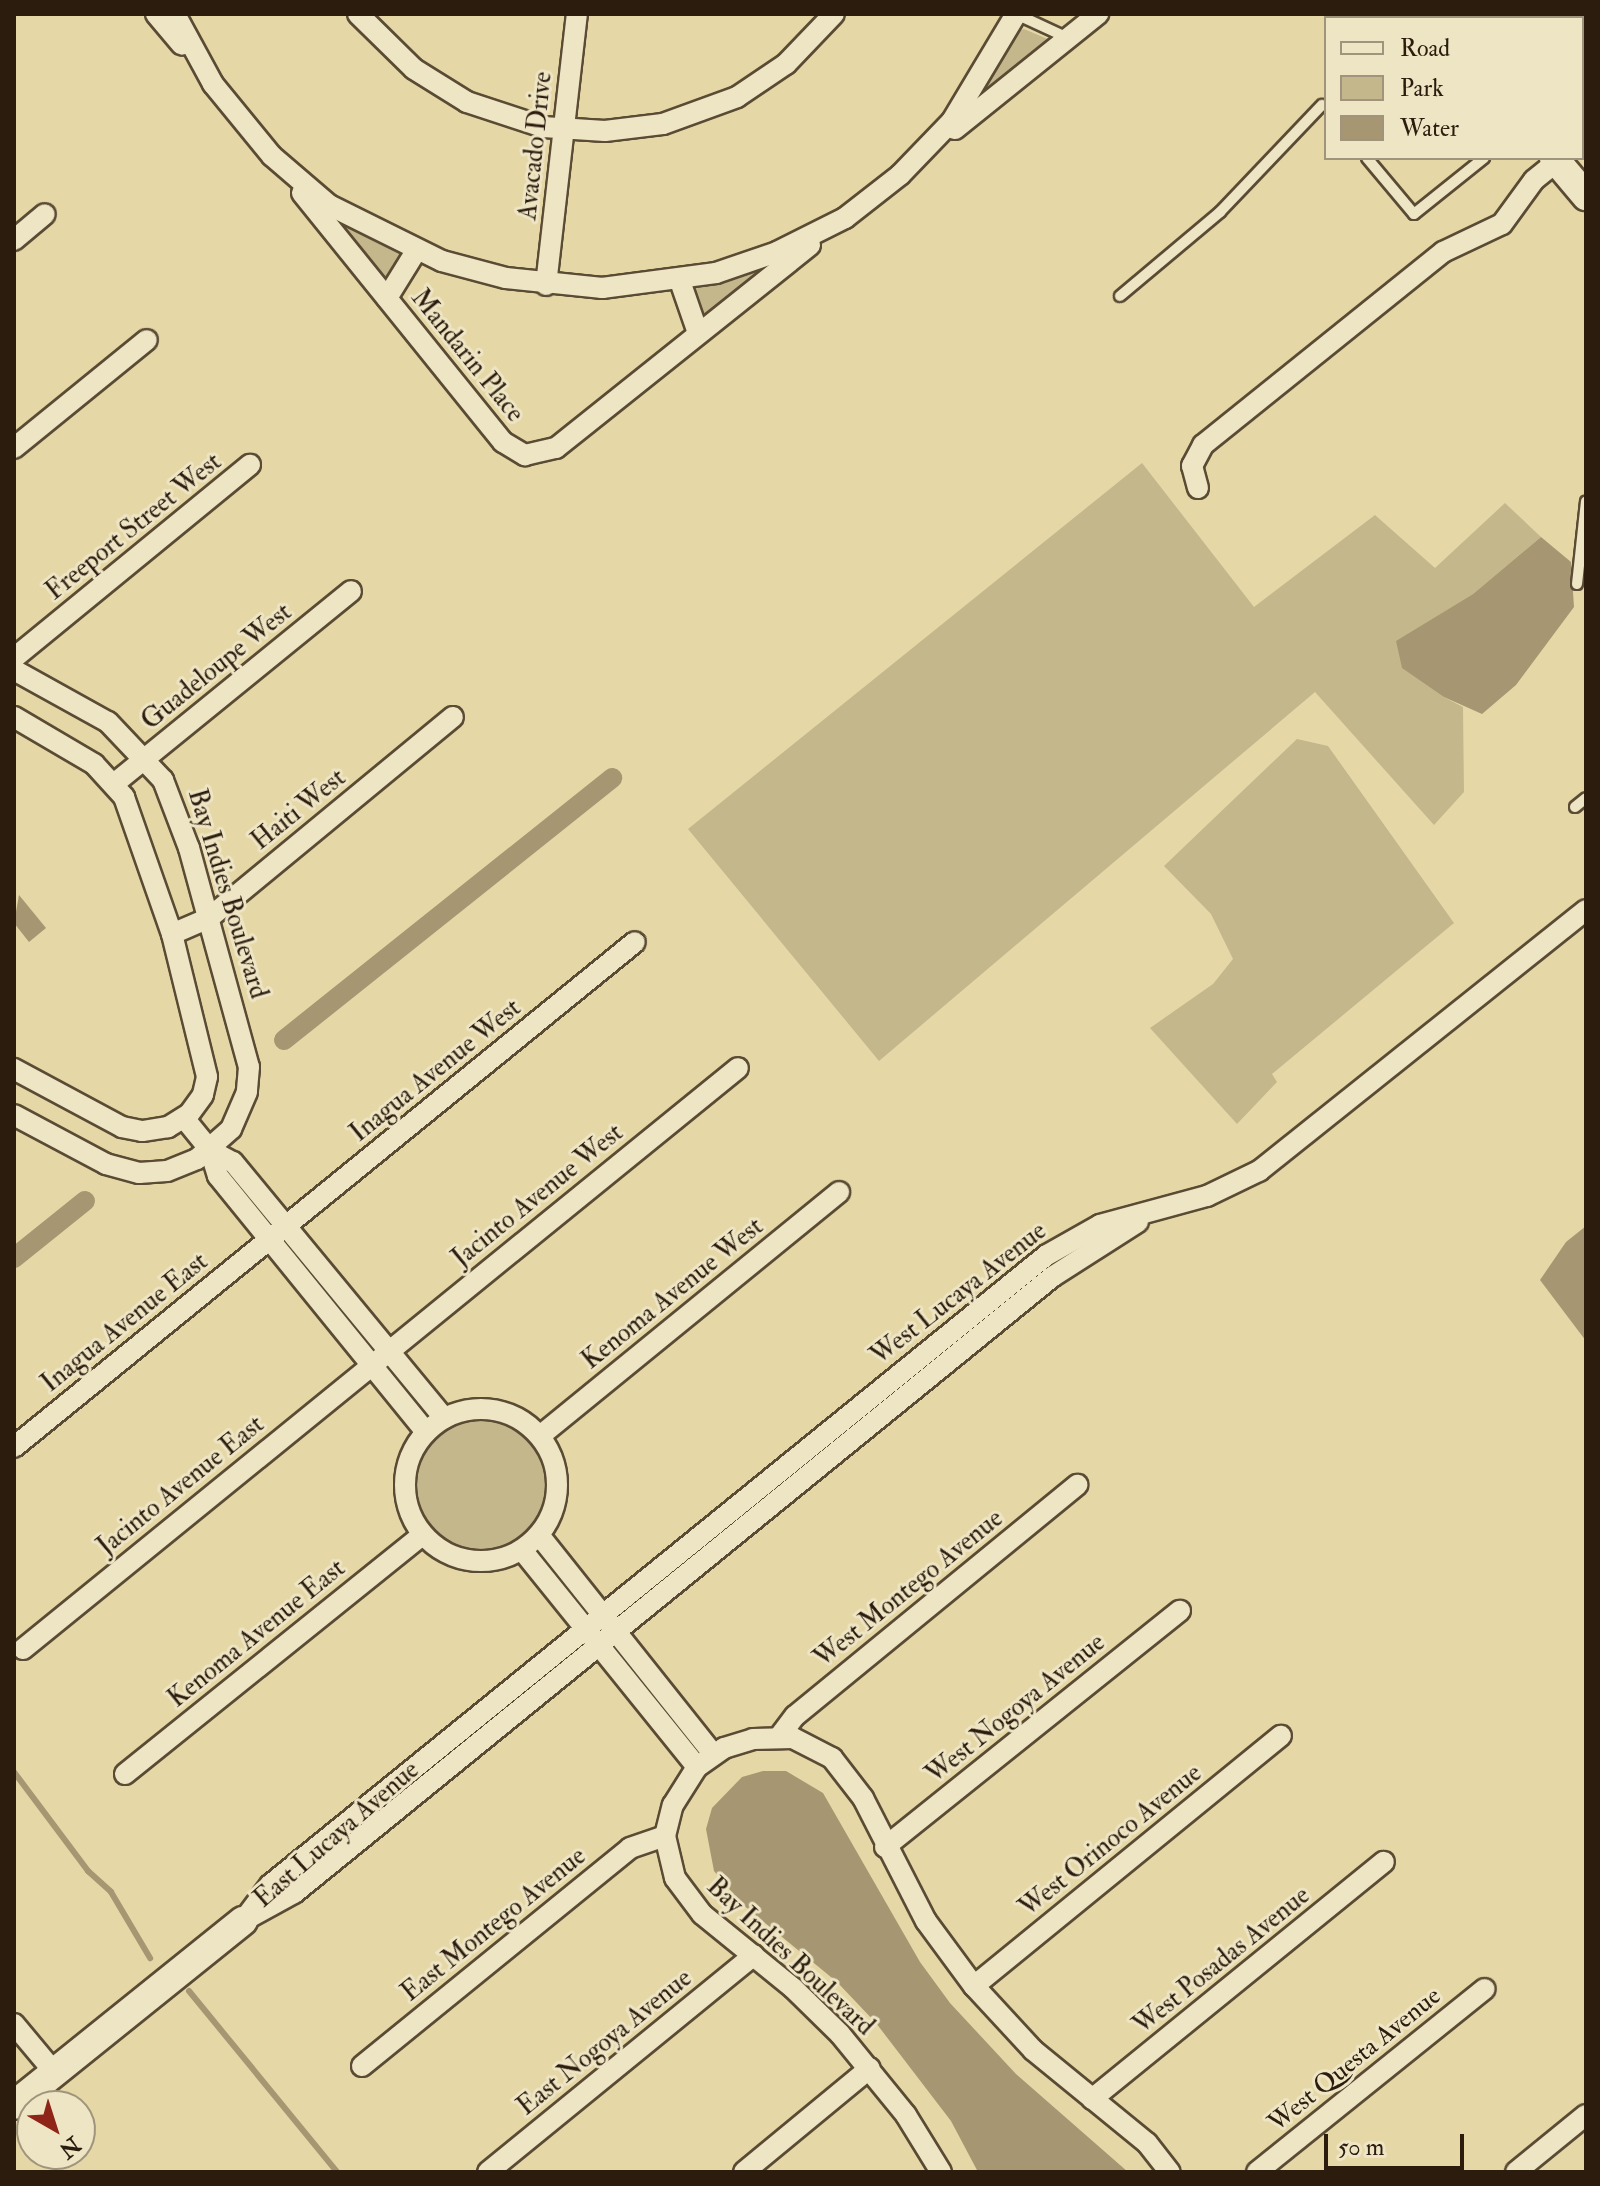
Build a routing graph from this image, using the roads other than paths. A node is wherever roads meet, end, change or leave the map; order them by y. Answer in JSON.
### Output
{"nodes":[{"id":1,"x":156,"y":14,"type":"edge"},
{"id":2,"x":175,"y":14,"type":"edge"},
{"id":3,"x":358,"y":14,"type":"edge"},
{"id":4,"x":577,"y":14,"type":"edge"},
{"id":5,"x":834,"y":14,"type":"edge"},
{"id":6,"x":1016,"y":14,"type":"edge"},
{"id":7,"x":1098,"y":14,"type":"edge"},
{"id":8,"x":1068,"y":38,"type":"junction"},
{"id":9,"x":213,"y":84,"type":"junction"},
{"id":10,"x":1324,"y":107,"type":"edge"},
{"id":11,"x":565,"y":130,"type":"junction"},
{"id":12,"x":272,"y":156,"type":"junction"},
{"id":13,"x":1369,"y":160,"type":"edge"},
{"id":14,"x":1482,"y":160,"type":"edge"},
{"id":15,"x":1556,"y":160,"type":"edge"},
{"id":16,"x":1558,"y":160,"type":"edge"},
{"id":17,"x":900,"y":175,"type":"junction"},
{"id":18,"x":1586,"y":196,"type":"edge"},
{"id":19,"x":45,"y":214,"type":"dead end"},
{"id":20,"x":845,"y":218,"type":"junction"},
{"id":21,"x":14,"y":240,"type":"edge"},
{"id":22,"x":416,"y":251,"type":"junction"},
{"id":23,"x":680,"y":281,"type":"junction"},
{"id":24,"x":546,"y":285,"type":"junction"},
{"id":25,"x":1120,"y":296,"type":"dead end"},
{"id":26,"x":387,"y":298,"type":"junction"},
{"id":27,"x":698,"y":333,"type":"junction"},
{"id":28,"x":147,"y":340,"type":"dead end"},
{"id":29,"x":14,"y":448,"type":"edge"},
{"id":30,"x":250,"y":465,"type":"dead end"},
{"id":31,"x":1198,"y":488,"type":"dead end"},
{"id":32,"x":1586,"y":501,"type":"edge"},
{"id":33,"x":1577,"y":584,"type":"dead end"},
{"id":34,"x":351,"y":591,"type":"dead end"},
{"id":35,"x":14,"y":658,"type":"edge"},
{"id":36,"x":14,"y":670,"type":"edge"},
{"id":37,"x":14,"y":717,"type":"edge"},
{"id":38,"x":453,"y":717,"type":"dead end"},
{"id":39,"x":147,"y":758,"type":"junction"},
{"id":40,"x":115,"y":783,"type":"junction"},
{"id":41,"x":1586,"y":798,"type":"edge"},
{"id":42,"x":1575,"y":807,"type":"dead end"},
{"id":43,"x":1586,"y":910,"type":"edge"},
{"id":44,"x":209,"y":918,"type":"junction"},
{"id":45,"x":172,"y":934,"type":"junction"},
{"id":46,"x":635,"y":942,"type":"dead end"},
{"id":47,"x":738,"y":1068,"type":"dead end"},
{"id":48,"x":14,"y":1069,"type":"edge"},
{"id":49,"x":14,"y":1115,"type":"edge"},
{"id":50,"x":184,"y":1118,"type":"junction"},
{"id":51,"x":210,"y":1150,"type":"junction"},
{"id":52,"x":839,"y":1192,"type":"dead end"},
{"id":53,"x":1162,"y":1209,"type":"junction"},
{"id":54,"x":287,"y":1226,"type":"junction"},
{"id":55,"x":269,"y":1240,"type":"junction"},
{"id":56,"x":1024,"y":1273,"type":"junction"},
{"id":57,"x":1037,"y":1290,"type":"junction"},
{"id":58,"x":380,"y":1357,"type":"junction"},
{"id":59,"x":879,"y":1390,"type":"junction"},
{"id":60,"x":893,"y":1406,"type":"junction"},
{"id":61,"x":444,"y":1418,"type":"junction"},
{"id":62,"x":426,"y":1432,"type":"junction"},
{"id":63,"x":540,"y":1436,"type":"junction"},
{"id":64,"x":14,"y":1447,"type":"edge"},
{"id":65,"x":1077,"y":1485,"type":"dead end"},
{"id":66,"x":737,"y":1505,"type":"junction"},
{"id":67,"x":751,"y":1522,"type":"junction"},
{"id":68,"x":422,"y":1535,"type":"junction"},
{"id":69,"x":539,"y":1535,"type":"junction"},
{"id":70,"x":522,"y":1550,"type":"junction"},
{"id":71,"x":1180,"y":1611,"type":"dead end"},
{"id":72,"x":601,"y":1616,"type":"junction"},
{"id":73,"x":614,"y":1632,"type":"junction"},
{"id":74,"x":591,"y":1637,"type":"junction"},
{"id":75,"x":23,"y":1649,"type":"dead end"},
{"id":76,"x":484,"y":1725,"type":"junction"},
{"id":77,"x":1281,"y":1736,"type":"dead end"},
{"id":78,"x":779,"y":1737,"type":"junction"},
{"id":79,"x":705,"y":1760,"type":"junction"},
{"id":80,"x":125,"y":1774,"type":"dead end"},
{"id":81,"x":362,"y":1810,"type":"junction"},
{"id":82,"x":375,"y":1827,"type":"junction"},
{"id":83,"x":665,"y":1836,"type":"junction"},
{"id":84,"x":885,"y":1847,"type":"junction"},
{"id":85,"x":1384,"y":1862,"type":"dead end"},
{"id":86,"x":243,"y":1921,"type":"junction"},
{"id":87,"x":754,"y":1955,"type":"junction"},
{"id":88,"x":974,"y":1986,"type":"junction"},
{"id":89,"x":1485,"y":1989,"type":"dead end"},
{"id":90,"x":14,"y":2024,"type":"edge"},
{"id":91,"x":362,"y":2066,"type":"dead end"},
{"id":92,"x":870,"y":2068,"type":"junction"},
{"id":93,"x":55,"y":2073,"type":"junction"},
{"id":94,"x":1092,"y":2099,"type":"junction"},
{"id":95,"x":14,"y":2105,"type":"edge"},
{"id":96,"x":1586,"y":2115,"type":"edge"},
{"id":97,"x":488,"y":2172,"type":"edge"},
{"id":98,"x":744,"y":2172,"type":"edge"},
{"id":99,"x":941,"y":2172,"type":"edge"},
{"id":100,"x":1170,"y":2172,"type":"edge"},
{"id":101,"x":1257,"y":2172,"type":"edge"},
{"id":102,"x":1516,"y":2172,"type":"edge"}],
"edges":[{"from":1,"to":9,"type":"street"},
{"from":2,"to":9,"type":"street"},
{"from":3,"to":11,"type":"street"},
{"from":4,"to":11,"type":"street","name":"Avacado Drive"},
{"from":5,"to":11,"type":"street"},
{"from":6,"to":8,"type":"lane"},
{"from":6,"to":17,"type":"street"},
{"from":7,"to":8,"type":"street"},
{"from":8,"to":17,"type":"street"},
{"from":9,"to":12,"type":"street"},
{"from":10,"to":25,"type":"lane"},
{"from":11,"to":24,"type":"street","name":"Avacado Drive"},
{"from":12,"to":22,"type":"street"},
{"from":12,"to":26,"type":"street","name":"Mandarin Place"},
{"from":13,"to":14,"type":"lane"},
{"from":15,"to":31,"type":"street"},
{"from":16,"to":18,"type":"street"},
{"from":17,"to":20,"type":"street"},
{"from":19,"to":21,"type":"street"},
{"from":20,"to":23,"type":"street"},
{"from":20,"to":27,"type":"street","name":"Mandarin Place"},
{"from":22,"to":24,"type":"street"},
{"from":22,"to":26,"type":"street"},
{"from":23,"to":24,"type":"street"},
{"from":23,"to":27,"type":"street"},
{"from":26,"to":27,"type":"street","name":"Mandarin Place"},
{"from":28,"to":29,"type":"street"},
{"from":30,"to":35,"type":"street","name":"Freeport Street West"},
{"from":32,"to":33,"type":"lane"},
{"from":34,"to":39,"type":"street","name":"Guadeloupe West"},
{"from":36,"to":39,"type":"street","name":"Bay Indies Boulevard"},
{"from":37,"to":40,"type":"street"},
{"from":38,"to":44,"type":"street","name":"Haiti West"},
{"from":39,"to":40,"type":"street","name":"Guadeloupe West"},
{"from":39,"to":44,"type":"street","name":"Bay Indies Boulevard"},
{"from":40,"to":45,"type":"street"},
{"from":41,"to":42,"type":"lane"},
{"from":43,"to":53,"type":"street","name":"West Lucaya Avenue"},
{"from":44,"to":45,"type":"street","name":"Haiti West"},
{"from":44,"to":51,"type":"street","name":"Bay Indies Boulevard"},
{"from":45,"to":50,"type":"street"},
{"from":46,"to":54,"type":"street","name":"Inagua Avenue West"},
{"from":47,"to":58,"type":"street","name":"Jacinto Avenue West"},
{"from":48,"to":50,"type":"street"},
{"from":49,"to":51,"type":"street","name":"Bay Indies Boulevard"},
{"from":50,"to":51,"type":"street"},
{"from":51,"to":54,"type":"street"},
{"from":51,"to":55,"type":"street"},
{"from":52,"to":63,"type":"street","name":"Kenoma Avenue West"},
{"from":53,"to":56,"type":"street","name":"West Lucaya Avenue"},
{"from":53,"to":57,"type":"street"},
{"from":54,"to":55,"type":"street","name":"Inagua Avenue West"},
{"from":54,"to":58,"type":"street"},
{"from":55,"to":58,"type":"street"},
{"from":55,"to":64,"type":"street","name":"Inagua Avenue East"},
{"from":56,"to":57,"type":"street"},
{"from":56,"to":59,"type":"street","name":"West Lucaya Avenue"},
{"from":57,"to":60,"type":"street"},
{"from":58,"to":61,"type":"street"},
{"from":58,"to":62,"type":"street"},
{"from":58,"to":75,"type":"street","name":"Jacinto Avenue East"},
{"from":59,"to":60,"type":"street"},
{"from":59,"to":66,"type":"street","name":"West Lucaya Avenue"},
{"from":60,"to":67,"type":"street"},
{"from":61,"to":62,"type":"street"},
{"from":61,"to":63,"type":"street"},
{"from":62,"to":68,"type":"street"},
{"from":63,"to":69,"type":"street"},
{"from":65,"to":78,"type":"street","name":"West Montego Avenue"},
{"from":66,"to":67,"type":"street"},
{"from":66,"to":72,"type":"street","name":"West Lucaya Avenue"},
{"from":67,"to":73,"type":"street"},
{"from":68,"to":70,"type":"street"},
{"from":68,"to":80,"type":"street","name":"Kenoma Avenue East"},
{"from":69,"to":70,"type":"street"},
{"from":69,"to":72,"type":"street"},
{"from":70,"to":74,"type":"street"},
{"from":71,"to":84,"type":"street","name":"West Nogoya Avenue"},
{"from":72,"to":73,"type":"street"},
{"from":72,"to":74,"type":"street","name":"West Lucaya Avenue"},
{"from":73,"to":74,"type":"street"},
{"from":73,"to":79,"type":"street"},
{"from":74,"to":76,"type":"street","name":"East Lucaya Avenue"},
{"from":74,"to":79,"type":"street"},
{"from":76,"to":81,"type":"street","name":"East Lucaya Avenue"},
{"from":76,"to":82,"type":"street"},
{"from":77,"to":88,"type":"street","name":"West Orinoco Avenue"},
{"from":78,"to":79,"type":"street"},
{"from":78,"to":84,"type":"street"},
{"from":79,"to":83,"type":"street"},
{"from":81,"to":82,"type":"street"},
{"from":81,"to":86,"type":"street","name":"East Lucaya Avenue"},
{"from":82,"to":86,"type":"street"},
{"from":83,"to":87,"type":"street","name":"Bay Indies Boulevard"},
{"from":83,"to":91,"type":"street","name":"East Montego Avenue"},
{"from":84,"to":88,"type":"street"},
{"from":85,"to":94,"type":"street","name":"West Posadas Avenue"},
{"from":86,"to":93,"type":"street","name":"East Lucaya Avenue"},
{"from":87,"to":92,"type":"street","name":"Bay Indies Boulevard"},
{"from":87,"to":97,"type":"street","name":"East Nogoya Avenue"},
{"from":88,"to":94,"type":"street"},
{"from":89,"to":101,"type":"street","name":"West Questa Avenue"},
{"from":90,"to":93,"type":"street"},
{"from":92,"to":98,"type":"street"},
{"from":92,"to":99,"type":"street","name":"Bay Indies Boulevard"},
{"from":93,"to":95,"type":"street","name":"East Lucaya Avenue"},
{"from":94,"to":100,"type":"street"},
{"from":96,"to":102,"type":"street"}]}
